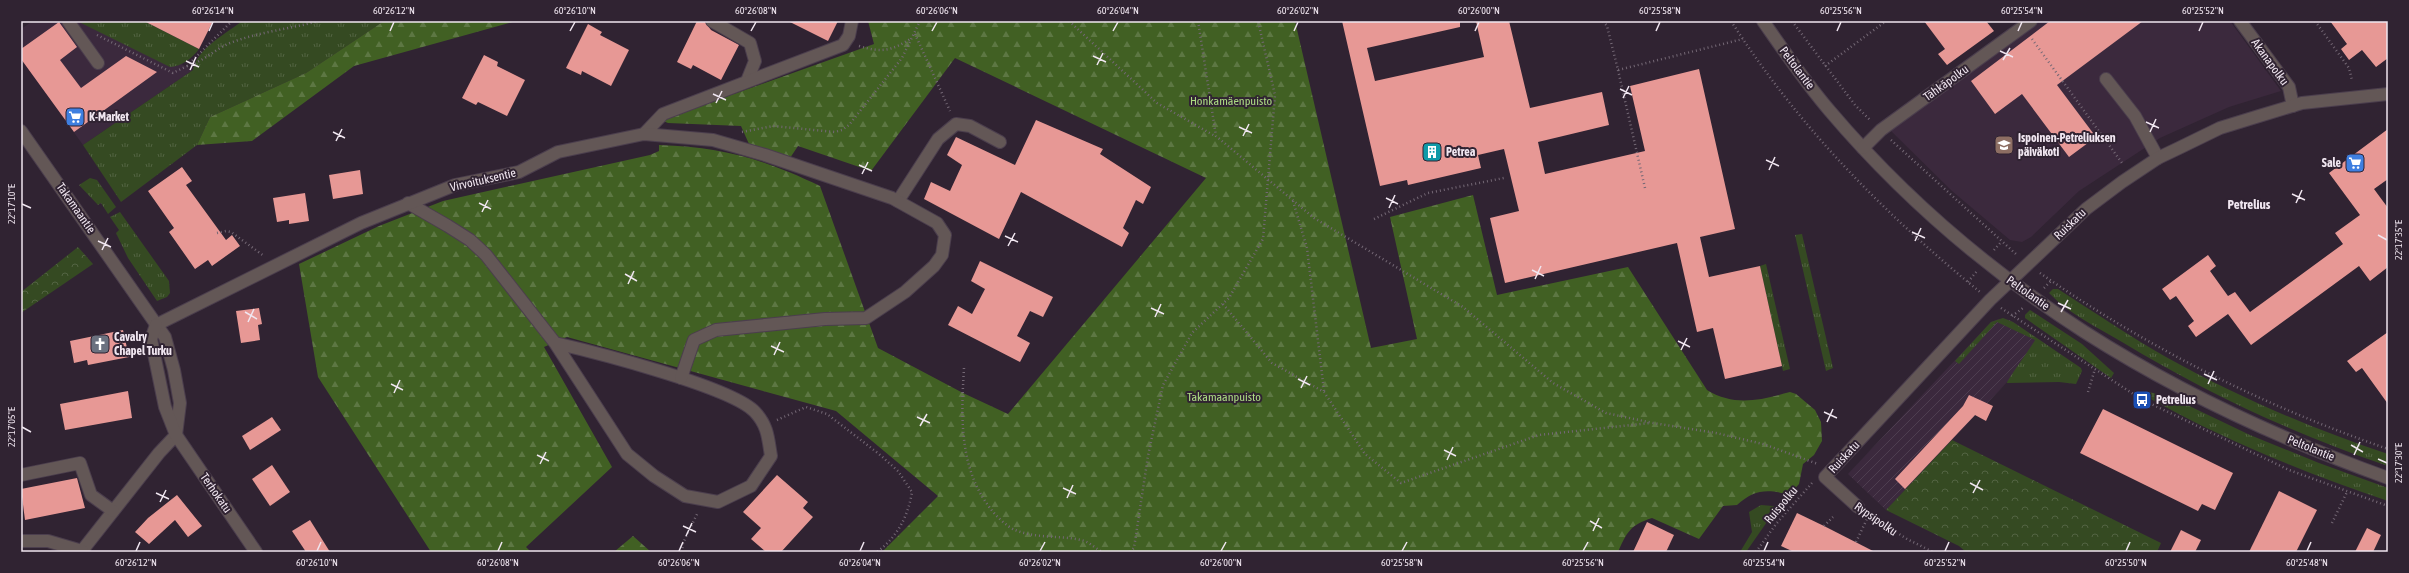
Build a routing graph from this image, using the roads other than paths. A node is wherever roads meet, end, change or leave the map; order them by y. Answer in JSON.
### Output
{"nodes":[{"id":1,"x":68,"y":21,"type":"edge"},
{"id":2,"x":712,"y":21,"type":"edge"},
{"id":3,"x":852,"y":21,"type":"edge"},
{"id":4,"x":1763,"y":21,"type":"edge"},
{"id":5,"x":2240,"y":21,"type":"edge"},
{"id":6,"x":2027,"y":24,"type":"edge"},
{"id":7,"x":98,"y":63,"type":"dead end"},
{"id":8,"x":2106,"y":79,"type":"dead end"},
{"id":9,"x":747,"y":81,"type":"junction"},
{"id":10,"x":2388,"y":94,"type":"edge"},
{"id":11,"x":2293,"y":106,"type":"junction"},
{"id":12,"x":644,"y":134,"type":"junction"},
{"id":13,"x":22,"y":136,"type":"edge"},
{"id":14,"x":1000,"y":142,"type":"dead end"},
{"id":15,"x":1863,"y":148,"type":"junction"},
{"id":16,"x":2158,"y":158,"type":"junction"},
{"id":17,"x":898,"y":201,"type":"junction"},
{"id":18,"x":408,"y":204,"type":"junction"},
{"id":19,"x":2010,"y":281,"type":"junction"},
{"id":20,"x":156,"y":325,"type":"junction"},
{"id":21,"x":555,"y":343,"type":"junction"},
{"id":22,"x":681,"y":378,"type":"junction"},
{"id":23,"x":176,"y":435,"type":"junction"},
{"id":24,"x":1823,"y":471,"type":"joint"},
{"id":25,"x":21,"y":475,"type":"edge"},
{"id":26,"x":2388,"y":478,"type":"edge"},
{"id":27,"x":1858,"y":507,"type":"road end"},
{"id":28,"x":113,"y":511,"type":"junction"},
{"id":29,"x":21,"y":541,"type":"edge"},
{"id":30,"x":81,"y":551,"type":"edge"},
{"id":31,"x":256,"y":552,"type":"edge"}],
"edges":[{"from":1,"to":7,"type":"street"},
{"from":2,"to":9,"type":"street"},
{"from":3,"to":9,"type":"street"},
{"from":4,"to":15,"type":"street","name":"Peltolantie"},
{"from":5,"to":11,"type":"street","name":"Akanapolku"},
{"from":6,"to":15,"type":"street","name":"Tähkäpolku"},
{"from":8,"to":16,"type":"street"},
{"from":9,"to":12,"type":"street"},
{"from":10,"to":11,"type":"street","name":"Ruiskatu"},
{"from":11,"to":16,"type":"street","name":"Ruiskatu"},
{"from":12,"to":17,"type":"street","name":"Virvoituksentie"},
{"from":12,"to":18,"type":"street","name":"Virvoituksentie"},
{"from":13,"to":20,"type":"street","name":"Takamaantie"},
{"from":14,"to":17,"type":"street"},
{"from":15,"to":19,"type":"street","name":"Peltolantie"},
{"from":16,"to":19,"type":"street","name":"Ruiskatu"},
{"from":17,"to":22,"type":"street","name":"Virvoituksentie"},
{"from":18,"to":20,"type":"street","name":"Virvoituksentie"},
{"from":18,"to":21,"type":"street"},
{"from":19,"to":24,"type":"street","name":"Ruiskatu"},
{"from":19,"to":26,"type":"street","name":"Peltolantie"},
{"from":20,"to":23,"type":"street"},
{"from":20,"to":23,"type":"street","name":"Takamaantie"},
{"from":21,"to":22,"type":"street"},
{"from":21,"to":22,"type":"street"},
{"from":23,"to":28,"type":"street"},
{"from":23,"to":31,"type":"street","name":"Terhokatu"},
{"from":24,"to":27,"type":"street","name":"Rypsipolku"},
{"from":25,"to":28,"type":"street"},
{"from":28,"to":30,"type":"street"},
{"from":29,"to":30,"type":"street"}]}
